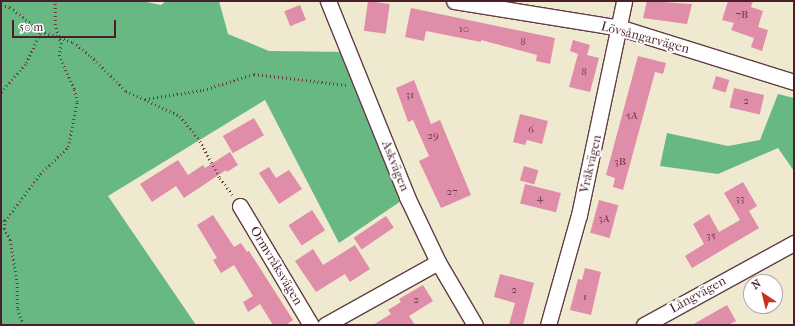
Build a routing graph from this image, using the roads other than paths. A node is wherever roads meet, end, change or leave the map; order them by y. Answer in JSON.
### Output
{"nodes":[{"id":1,"x":328,"y":1,"type":"edge"},
{"id":2,"x":624,"y":1,"type":"edge"},
{"id":3,"x":464,"y":2,"type":"edge"},
{"id":4,"x":621,"y":28,"type":"junction"},
{"id":5,"x":794,"y":82,"type":"edge"},
{"id":6,"x":240,"y":206,"type":"road end"},
{"id":7,"x":794,"y":243,"type":"edge"},
{"id":8,"x":438,"y":262,"type":"junction"},
{"id":9,"x":311,"y":325,"type":"edge"},
{"id":10,"x":325,"y":325,"type":"edge"},
{"id":11,"x":475,"y":325,"type":"edge"},
{"id":12,"x":548,"y":325,"type":"edge"},
{"id":13,"x":644,"y":325,"type":"edge"}],
"edges":[{"from":1,"to":8,"type":"street","name":"Askvägen"},
{"from":2,"to":4,"type":"street","name":"Vråkvägen"},
{"from":3,"to":4,"type":"street","name":"Lövsångarvägen"},
{"from":4,"to":5,"type":"street","name":"Lövsångarvägen"},
{"from":4,"to":12,"type":"street","name":"Vråkvägen"},
{"from":6,"to":9,"type":"street","name":"Ormvråksvägen"},
{"from":7,"to":13,"type":"street","name":"Långvägen"},
{"from":8,"to":10,"type":"street"},
{"from":8,"to":11,"type":"street","name":"Askvägen"}]}
